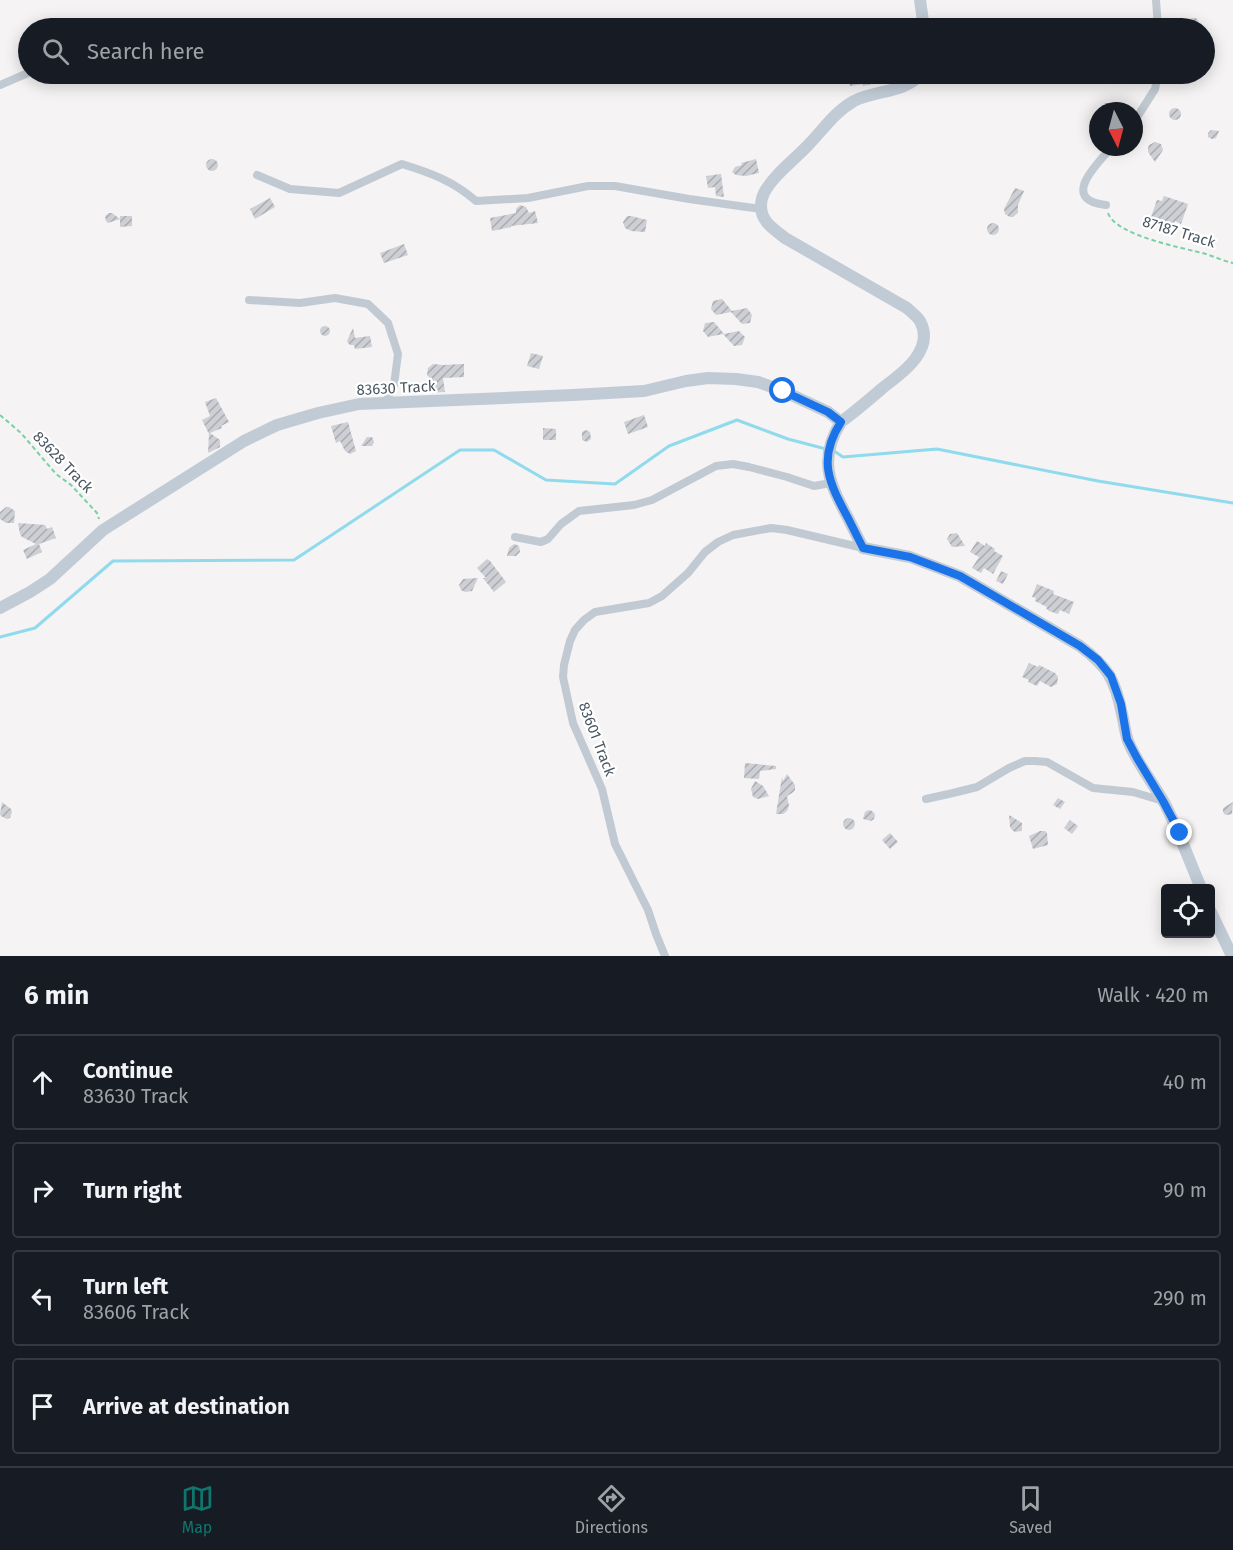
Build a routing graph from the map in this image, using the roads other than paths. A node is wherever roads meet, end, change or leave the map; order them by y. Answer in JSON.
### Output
{"nodes":[{"id":1,"x":920,"y":0,"type":"edge"},
{"id":2,"x":1156,"y":0,"type":"edge"},
{"id":3,"x":923,"y":18,"type":"edge"},
{"id":4,"x":1157,"y":18,"type":"edge"},
{"id":5,"x":18,"y":77,"type":"edge"},
{"id":6,"x":911,"y":84,"type":"edge"},
{"id":7,"x":1156,"y":84,"type":"edge"},
{"id":8,"x":0,"y":85,"type":"edge"},
{"id":9,"x":1143,"y":108,"type":"edge"},
{"id":10,"x":1104,"y":156,"type":"edge"},
{"id":11,"x":257,"y":175,"type":"dead end"},
{"id":12,"x":1106,"y":205,"type":"road end"},
{"id":13,"x":761,"y":208,"type":"junction"},
{"id":14,"x":249,"y":300,"type":"dead end"},
{"id":15,"x":385,"y":403,"type":"junction"},
{"id":16,"x":841,"y":422,"type":"junction"},
{"id":17,"x":831,"y":483,"type":"junction"},
{"id":18,"x":515,"y":537,"type":"dead end"},
{"id":19,"x":863,"y":548,"type":"junction"},
{"id":20,"x":0,"y":608,"type":"edge"},
{"id":21,"x":926,"y":799,"type":"dead end"},
{"id":22,"x":1163,"y":801,"type":"junction"},
{"id":23,"x":1199,"y":884,"type":"edge"},
{"id":24,"x":1215,"y":920,"type":"edge"},
{"id":25,"x":665,"y":956,"type":"edge"},
{"id":26,"x":1232,"y":956,"type":"edge"}],
"edges":[{"from":1,"to":3,"type":"street"},
{"from":2,"to":4,"type":"street"},
{"from":5,"to":8,"type":"street"},
{"from":6,"to":13,"type":"street"},
{"from":7,"to":9,"type":"street"},
{"from":10,"to":12,"type":"street"},
{"from":11,"to":13,"type":"street"},
{"from":13,"to":16,"type":"street"},
{"from":14,"to":15,"type":"street"},
{"from":15,"to":16,"type":"street","name":"83630 Track"},
{"from":15,"to":20,"type":"street","name":"83630 Track"},
{"from":16,"to":17,"type":"street"},
{"from":17,"to":18,"type":"street"},
{"from":17,"to":19,"type":"street"},
{"from":19,"to":22,"type":"street"},
{"from":19,"to":25,"type":"street","name":"83601 Track"},
{"from":21,"to":22,"type":"street"},
{"from":22,"to":23,"type":"street"},
{"from":24,"to":26,"type":"street"}]}
